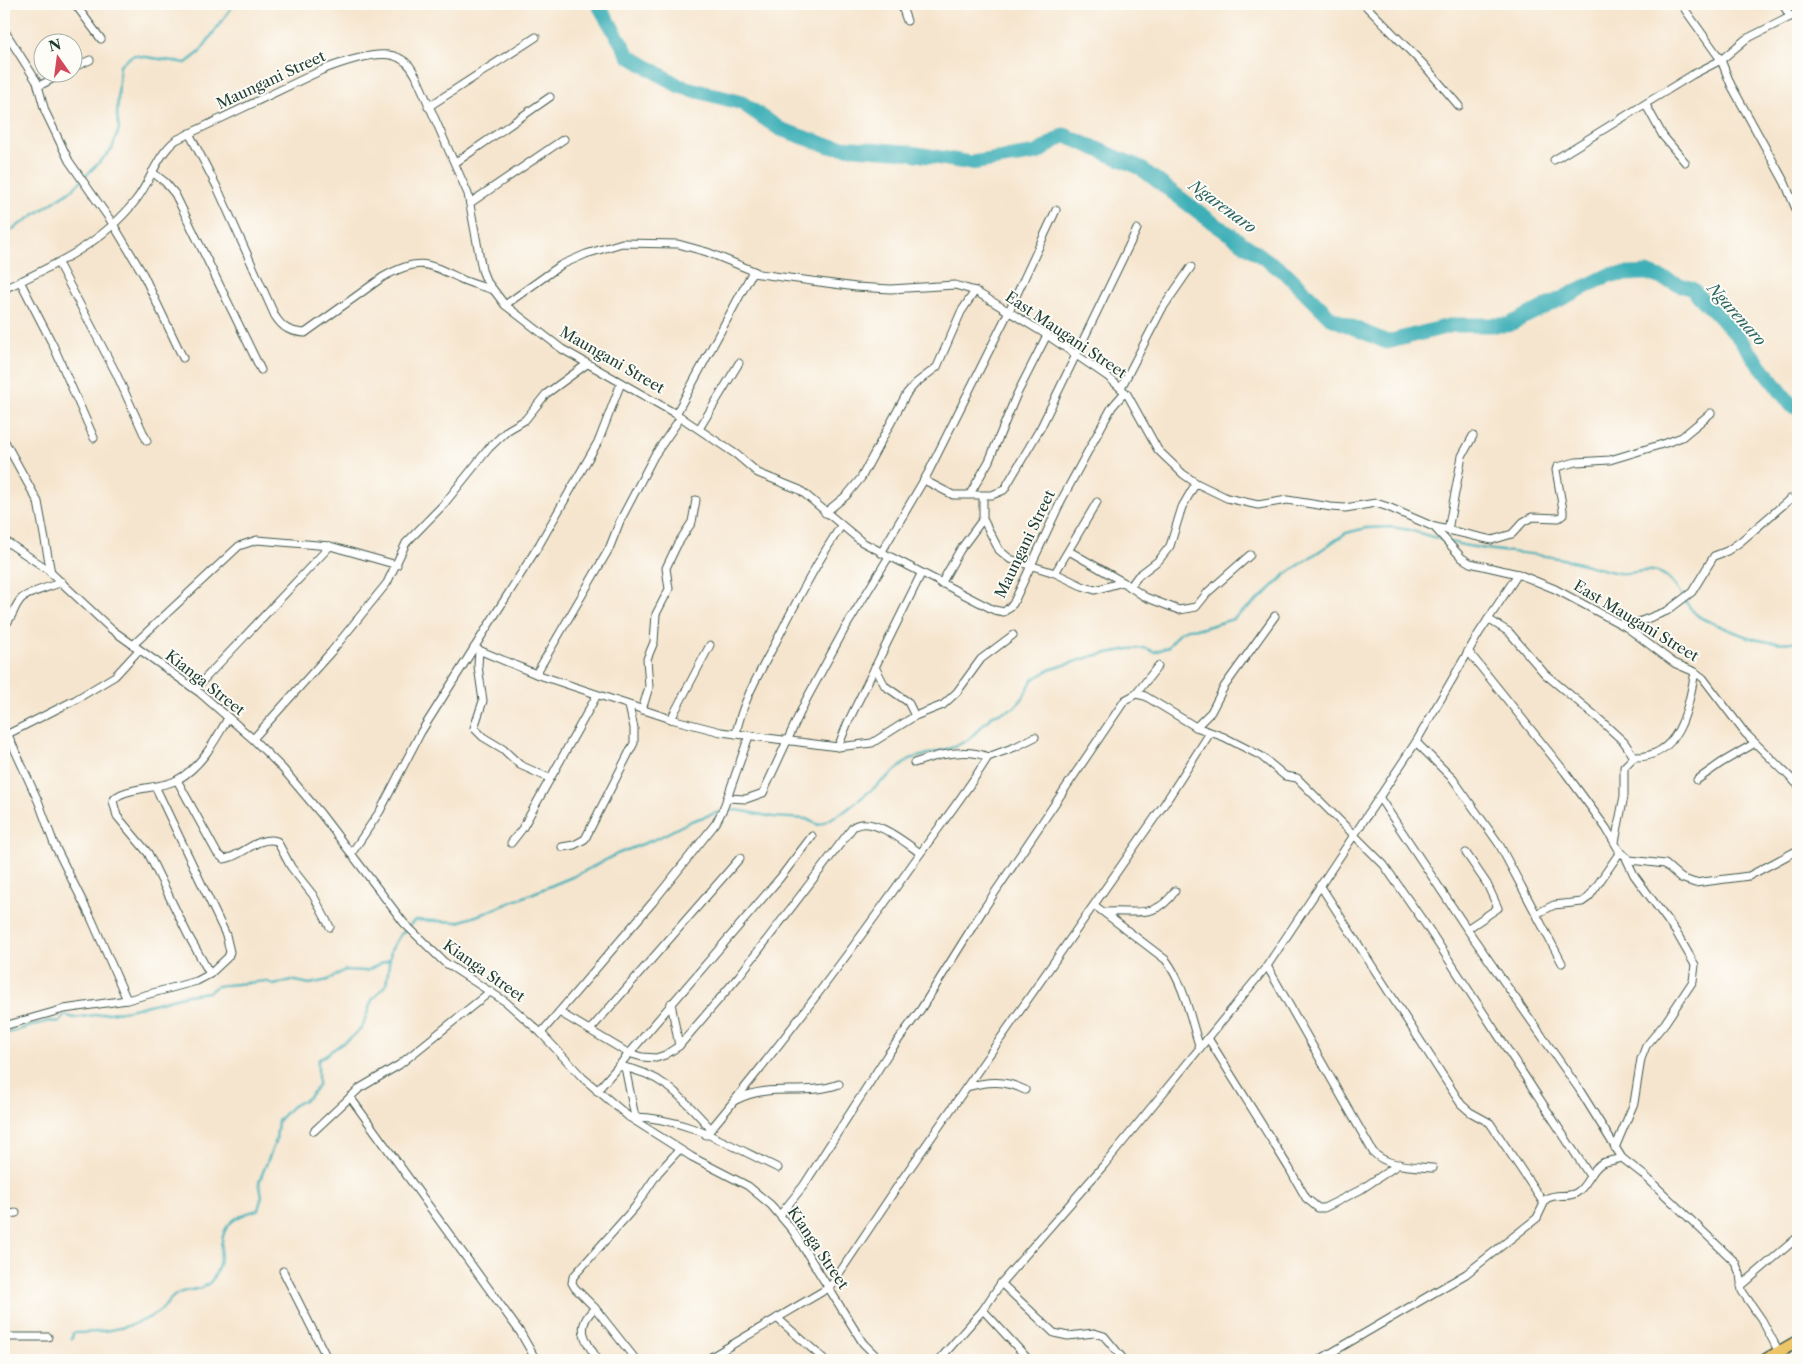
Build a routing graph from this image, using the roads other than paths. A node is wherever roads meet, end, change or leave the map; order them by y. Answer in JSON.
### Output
{"nodes":[{"id":1,"x":75,"y":4,"type":"edge"},
{"id":2,"x":901,"y":4,"type":"edge"},
{"id":3,"x":1364,"y":4,"type":"edge"},
{"id":4,"x":1681,"y":4,"type":"edge"},
{"id":5,"x":1783,"y":4,"type":"edge"},
{"id":6,"x":1798,"y":13,"type":"edge"},
{"id":7,"x":1790,"y":17,"type":"junction"},
{"id":8,"x":908,"y":21,"type":"dead end"},
{"id":9,"x":4,"y":30,"type":"edge"},
{"id":10,"x":536,"y":37,"type":"dead end"},
{"id":11,"x":101,"y":39,"type":"dead end"},
{"id":12,"x":90,"y":60,"type":"dead end"},
{"id":13,"x":1721,"y":60,"type":"junction"},
{"id":14,"x":82,"y":64,"type":"edge"},
{"id":15,"x":46,"y":82,"type":"edge"},
{"id":16,"x":39,"y":86,"type":"junction"},
{"id":17,"x":550,"y":97,"type":"dead end"},
{"id":18,"x":1646,"y":105,"type":"junction"},
{"id":19,"x":428,"y":106,"type":"junction"},
{"id":20,"x":1459,"y":106,"type":"dead end"},
{"id":21,"x":189,"y":133,"type":"junction"},
{"id":22,"x":564,"y":139,"type":"dead end"},
{"id":23,"x":1554,"y":160,"type":"dead end"},
{"id":24,"x":1685,"y":162,"type":"dead end"},
{"id":25,"x":455,"y":163,"type":"junction"},
{"id":26,"x":152,"y":172,"type":"junction"},
{"id":27,"x":470,"y":203,"type":"junction"},
{"id":28,"x":1056,"y":210,"type":"dead end"},
{"id":29,"x":1798,"y":214,"type":"edge"},
{"id":30,"x":113,"y":224,"type":"junction"},
{"id":31,"x":1137,"y":229,"type":"dead end"},
{"id":32,"x":58,"y":263,"type":"junction"},
{"id":33,"x":1191,"y":267,"type":"dead end"},
{"id":34,"x":756,"y":272,"type":"junction"},
{"id":35,"x":20,"y":281,"type":"junction"},
{"id":36,"x":4,"y":289,"type":"edge"},
{"id":37,"x":493,"y":290,"type":"junction"},
{"id":38,"x":975,"y":291,"type":"junction"},
{"id":39,"x":505,"y":305,"type":"junction"},
{"id":40,"x":1009,"y":312,"type":"junction"},
{"id":41,"x":1047,"y":335,"type":"junction"},
{"id":42,"x":1075,"y":354,"type":"junction"},
{"id":43,"x":184,"y":358,"type":"dead end"},
{"id":44,"x":739,"y":363,"type":"dead end"},
{"id":45,"x":587,"y":364,"type":"junction"},
{"id":46,"x":261,"y":370,"type":"dead end"},
{"id":47,"x":621,"y":384,"type":"junction"},
{"id":48,"x":1123,"y":390,"type":"junction"},
{"id":49,"x":1711,"y":413,"type":"dead end"},
{"id":50,"x":679,"y":415,"type":"junction"},
{"id":51,"x":699,"y":429,"type":"junction"},
{"id":52,"x":1474,"y":436,"type":"dead end"},
{"id":53,"x":94,"y":438,"type":"dead end"},
{"id":54,"x":4,"y":440,"type":"edge"},
{"id":55,"x":147,"y":441,"type":"dead end"},
{"id":56,"x":924,"y":480,"type":"junction"},
{"id":57,"x":1196,"y":483,"type":"junction"},
{"id":58,"x":970,"y":494,"type":"junction"},
{"id":59,"x":983,"y":496,"type":"junction"},
{"id":60,"x":1790,"y":499,"type":"dead end"},
{"id":61,"x":696,"y":500,"type":"dead end"},
{"id":62,"x":1098,"y":502,"type":"dead end"},
{"id":63,"x":825,"y":513,"type":"junction"},
{"id":64,"x":983,"y":520,"type":"junction"},
{"id":65,"x":841,"y":526,"type":"junction"},
{"id":66,"x":1434,"y":527,"type":"junction"},
{"id":67,"x":1448,"y":530,"type":"junction"},
{"id":68,"x":4,"y":540,"type":"edge"},
{"id":69,"x":330,"y":546,"type":"junction"},
{"id":70,"x":1068,"y":551,"type":"junction"},
{"id":71,"x":881,"y":553,"type":"junction"},
{"id":72,"x":1250,"y":555,"type":"dead end"},
{"id":73,"x":888,"y":558,"type":"junction"},
{"id":74,"x":397,"y":565,"type":"junction"},
{"id":75,"x":1030,"y":565,"type":"junction"},
{"id":76,"x":51,"y":573,"type":"junction"},
{"id":77,"x":1055,"y":573,"type":"junction"},
{"id":78,"x":921,"y":574,"type":"junction"},
{"id":79,"x":1518,"y":574,"type":"junction"},
{"id":80,"x":62,"y":582,"type":"junction"},
{"id":81,"x":1123,"y":582,"type":"junction"},
{"id":82,"x":941,"y":584,"type":"junction"},
{"id":83,"x":1130,"y":587,"type":"junction"},
{"id":84,"x":1276,"y":616,"type":"dead end"},
{"id":85,"x":1488,"y":618,"type":"junction"},
{"id":86,"x":4,"y":626,"type":"edge"},
{"id":87,"x":1626,"y":628,"type":"junction"},
{"id":88,"x":1014,"y":635,"type":"dead end"},
{"id":89,"x":710,"y":645,"type":"dead end"},
{"id":90,"x":136,"y":648,"type":"junction"},
{"id":91,"x":477,"y":649,"type":"junction"},
{"id":92,"x":1468,"y":651,"type":"junction"},
{"id":93,"x":1158,"y":666,"type":"dead end"},
{"id":94,"x":875,"y":667,"type":"junction"},
{"id":95,"x":1695,"y":672,"type":"junction"},
{"id":96,"x":536,"y":674,"type":"junction"},
{"id":97,"x":195,"y":689,"type":"junction"},
{"id":98,"x":1136,"y":694,"type":"junction"},
{"id":99,"x":597,"y":695,"type":"junction"},
{"id":100,"x":629,"y":706,"type":"junction"},
{"id":101,"x":642,"y":710,"type":"junction"},
{"id":102,"x":915,"y":716,"type":"junction"},
{"id":103,"x":228,"y":718,"type":"junction"},
{"id":104,"x":671,"y":719,"type":"junction"},
{"id":105,"x":1196,"y":727,"type":"junction"},
{"id":106,"x":1210,"y":733,"type":"junction"},
{"id":107,"x":736,"y":734,"type":"junction"},
{"id":108,"x":6,"y":736,"type":"edge"},
{"id":109,"x":749,"y":736,"type":"junction"},
{"id":110,"x":1034,"y":737,"type":"dead end"},
{"id":111,"x":252,"y":739,"type":"junction"},
{"id":112,"x":786,"y":740,"type":"junction"},
{"id":113,"x":1416,"y":742,"type":"junction"},
{"id":114,"x":1755,"y":743,"type":"junction"},
{"id":115,"x":838,"y":747,"type":"junction"},
{"id":116,"x":988,"y":757,"type":"junction"},
{"id":117,"x":1634,"y":757,"type":"junction"},
{"id":118,"x":914,"y":763,"type":"dead end"},
{"id":119,"x":549,"y":778,"type":"junction"},
{"id":120,"x":177,"y":780,"type":"junction"},
{"id":121,"x":1697,"y":780,"type":"dead end"},
{"id":122,"x":1798,"y":785,"type":"edge"},
{"id":123,"x":156,"y":788,"type":"junction"},
{"id":124,"x":1379,"y":797,"type":"junction"},
{"id":125,"x":727,"y":798,"type":"junction"},
{"id":126,"x":812,"y":836,"type":"dead end"},
{"id":127,"x":1354,"y":837,"type":"junction"},
{"id":128,"x":1615,"y":842,"type":"junction"},
{"id":129,"x":511,"y":844,"type":"dead end"},
{"id":130,"x":562,"y":847,"type":"dead end"},
{"id":131,"x":1798,"y":850,"type":"edge"},
{"id":132,"x":920,"y":853,"type":"junction"},
{"id":133,"x":1466,"y":853,"type":"dead end"},
{"id":134,"x":351,"y":854,"type":"junction"},
{"id":135,"x":1623,"y":854,"type":"junction"},
{"id":136,"x":740,"y":858,"type":"dead end"},
{"id":137,"x":1320,"y":885,"type":"junction"},
{"id":138,"x":1175,"y":891,"type":"dead end"},
{"id":139,"x":1094,"y":904,"type":"junction"},
{"id":140,"x":1104,"y":912,"type":"junction"},
{"id":141,"x":1536,"y":914,"type":"junction"},
{"id":142,"x":330,"y":926,"type":"dead end"},
{"id":143,"x":1467,"y":929,"type":"junction"},
{"id":144,"x":1562,"y":963,"type":"dead end"},
{"id":145,"x":1267,"y":966,"type":"junction"},
{"id":146,"x":210,"y":974,"type":"junction"},
{"id":147,"x":491,"y":990,"type":"junction"},
{"id":148,"x":127,"y":1000,"type":"junction"},
{"id":149,"x":671,"y":1003,"type":"junction"},
{"id":150,"x":559,"y":1012,"type":"junction"},
{"id":151,"x":4,"y":1026,"type":"edge"},
{"id":152,"x":590,"y":1030,"type":"junction"},
{"id":153,"x":541,"y":1033,"type":"junction"},
{"id":154,"x":1208,"y":1038,"type":"junction"},
{"id":155,"x":679,"y":1046,"type":"junction"},
{"id":156,"x":1200,"y":1048,"type":"junction"},
{"id":157,"x":628,"y":1053,"type":"junction"},
{"id":158,"x":622,"y":1066,"type":"junction"},
{"id":159,"x":838,"y":1084,"type":"dead end"},
{"id":160,"x":966,"y":1087,"type":"junction"},
{"id":161,"x":1025,"y":1090,"type":"dead end"},
{"id":162,"x":597,"y":1091,"type":"junction"},
{"id":163,"x":350,"y":1097,"type":"junction"},
{"id":164,"x":734,"y":1102,"type":"junction"},
{"id":165,"x":632,"y":1117,"type":"junction"},
{"id":166,"x":314,"y":1130,"type":"dead end"},
{"id":167,"x":709,"y":1132,"type":"junction"},
{"id":168,"x":1615,"y":1148,"type":"junction"},
{"id":169,"x":679,"y":1150,"type":"junction"},
{"id":170,"x":1622,"y":1158,"type":"junction"},
{"id":171,"x":1399,"y":1164,"type":"junction"},
{"id":172,"x":778,"y":1168,"type":"dead end"},
{"id":173,"x":1433,"y":1168,"type":"dead end"},
{"id":174,"x":1590,"y":1176,"type":"junction"},
{"id":175,"x":1543,"y":1202,"type":"junction"},
{"id":176,"x":16,"y":1213,"type":"dead end"},
{"id":177,"x":4,"y":1215,"type":"edge"},
{"id":178,"x":780,"y":1215,"type":"junction"},
{"id":179,"x":1798,"y":1238,"type":"edge"},
{"id":180,"x":283,"y":1271,"type":"dead end"},
{"id":181,"x":1002,"y":1283,"type":"junction"},
{"id":182,"x":1741,"y":1286,"type":"junction"},
{"id":183,"x":830,"y":1287,"type":"junction"},
{"id":184,"x":595,"y":1308,"type":"junction"},
{"id":185,"x":983,"y":1310,"type":"junction"},
{"id":186,"x":776,"y":1318,"type":"junction"},
{"id":187,"x":4,"y":1337,"type":"edge"},
{"id":188,"x":48,"y":1337,"type":"dead end"},
{"id":189,"x":1798,"y":1341,"type":"edge"},
{"id":190,"x":1779,"y":1352,"type":"junction"},
{"id":191,"x":328,"y":1360,"type":"edge"},
{"id":192,"x":536,"y":1360,"type":"edge"},
{"id":193,"x":598,"y":1360,"type":"edge"},
{"id":194,"x":636,"y":1360,"type":"edge"},
{"id":195,"x":706,"y":1360,"type":"edge"},
{"id":196,"x":825,"y":1360,"type":"edge"},
{"id":197,"x":880,"y":1360,"type":"edge"},
{"id":198,"x":939,"y":1360,"type":"edge"},
{"id":199,"x":1028,"y":1360,"type":"edge"},
{"id":200,"x":1124,"y":1360,"type":"edge"},
{"id":201,"x":1319,"y":1360,"type":"edge"},
{"id":202,"x":1765,"y":1360,"type":"edge"}],
"edges":[{"from":1,"to":11,"type":"street"},
{"from":2,"to":8,"type":"street"},
{"from":3,"to":20,"type":"street"},
{"from":4,"to":13,"type":"street"},
{"from":5,"to":7,"type":"street"},
{"from":6,"to":7,"type":"street"},
{"from":7,"to":13,"type":"street"},
{"from":9,"to":16,"type":"street"},
{"from":10,"to":19,"type":"street"},
{"from":12,"to":14,"type":"street"},
{"from":13,"to":18,"type":"street"},
{"from":13,"to":29,"type":"street"},
{"from":15,"to":16,"type":"street"},
{"from":16,"to":30,"type":"street"},
{"from":17,"to":25,"type":"street"},
{"from":18,"to":23,"type":"street"},
{"from":18,"to":24,"type":"street"},
{"from":19,"to":21,"type":"street","name":"Maungani Street"},
{"from":19,"to":25,"type":"street","name":"Maungani Street"},
{"from":21,"to":26,"type":"street","name":"Maungani Street"},
{"from":21,"to":37,"type":"street"},
{"from":22,"to":27,"type":"street"},
{"from":25,"to":27,"type":"street","name":"Maungani Street"},
{"from":26,"to":30,"type":"street","name":"Maungani Street"},
{"from":26,"to":46,"type":"street"},
{"from":27,"to":37,"type":"street","name":"Maungani Street"},
{"from":28,"to":40,"type":"street"},
{"from":30,"to":32,"type":"street","name":"Maungani Street"},
{"from":30,"to":43,"type":"street"},
{"from":31,"to":42,"type":"street"},
{"from":32,"to":35,"type":"street","name":"Maungani Street"},
{"from":32,"to":55,"type":"street"},
{"from":33,"to":48,"type":"street","name":"Maungani Street"},
{"from":34,"to":38,"type":"street","name":"East Maugani Street"},
{"from":34,"to":39,"type":"street","name":"East Maugani Street"},
{"from":34,"to":50,"type":"street"},
{"from":35,"to":36,"type":"street","name":"Maungani Street"},
{"from":35,"to":53,"type":"street"},
{"from":37,"to":39,"type":"street","name":"Maungani Street"},
{"from":38,"to":40,"type":"street","name":"East Maugani Street"},
{"from":38,"to":63,"type":"street"},
{"from":39,"to":45,"type":"street","name":"Maungani Street"},
{"from":40,"to":41,"type":"street","name":"East Maugani Street"},
{"from":40,"to":56,"type":"street"},
{"from":41,"to":42,"type":"street","name":"East Maugani Street"},
{"from":41,"to":58,"type":"street"},
{"from":42,"to":48,"type":"street","name":"East Maugani Street"},
{"from":42,"to":59,"type":"street"},
{"from":44,"to":51,"type":"street"},
{"from":45,"to":47,"type":"street","name":"Maungani Street"},
{"from":45,"to":74,"type":"street"},
{"from":47,"to":50,"type":"street","name":"Maungani Street"},
{"from":47,"to":91,"type":"street"},
{"from":48,"to":57,"type":"street","name":"East Maugani Street"},
{"from":48,"to":75,"type":"street","name":"Maungani Street"},
{"from":49,"to":67,"type":"street"},
{"from":50,"to":51,"type":"street","name":"Maungani Street"},
{"from":50,"to":96,"type":"street"},
{"from":51,"to":63,"type":"street","name":"Maungani Street"},
{"from":52,"to":67,"type":"street"},
{"from":54,"to":76,"type":"street"},
{"from":56,"to":58,"type":"street"},
{"from":56,"to":71,"type":"street"},
{"from":57,"to":66,"type":"street","name":"East Maugani Street"},
{"from":57,"to":83,"type":"street"},
{"from":58,"to":59,"type":"street"},
{"from":59,"to":64,"type":"street"},
{"from":60,"to":87,"type":"street"},
{"from":61,"to":101,"type":"street"},
{"from":62,"to":70,"type":"street"},
{"from":63,"to":65,"type":"street","name":"Maungani Street"},
{"from":64,"to":75,"type":"street"},
{"from":64,"to":82,"type":"street"},
{"from":65,"to":71,"type":"street","name":"Maungani Street"},
{"from":65,"to":107,"type":"street"},
{"from":66,"to":67,"type":"street"},
{"from":66,"to":79,"type":"street","name":"East Maugani Street"},
{"from":68,"to":76,"type":"street","name":"Kianga Street"},
{"from":69,"to":74,"type":"street"},
{"from":69,"to":90,"type":"street"},
{"from":69,"to":97,"type":"street"},
{"from":70,"to":77,"type":"street"},
{"from":70,"to":81,"type":"street"},
{"from":71,"to":73,"type":"street","name":"Maungani Street"},
{"from":72,"to":83,"type":"street"},
{"from":73,"to":78,"type":"street","name":"Maungani Street"},
{"from":73,"to":112,"type":"street"},
{"from":74,"to":111,"type":"street"},
{"from":75,"to":77,"type":"street"},
{"from":75,"to":82,"type":"street","name":"Maungani Street"},
{"from":76,"to":80,"type":"street","name":"Kianga Street"},
{"from":77,"to":81,"type":"street"},
{"from":78,"to":82,"type":"street","name":"Maungani Street"},
{"from":78,"to":94,"type":"street"},
{"from":79,"to":85,"type":"street"},
{"from":79,"to":87,"type":"street","name":"East Maugani Street"},
{"from":80,"to":86,"type":"street"},
{"from":80,"to":90,"type":"street","name":"Kianga Street"},
{"from":81,"to":83,"type":"street"},
{"from":84,"to":105,"type":"street"},
{"from":85,"to":92,"type":"street"},
{"from":85,"to":117,"type":"street"},
{"from":87,"to":95,"type":"street","name":"East Maugani Street"},
{"from":88,"to":102,"type":"street"},
{"from":89,"to":104,"type":"street"},
{"from":90,"to":97,"type":"street","name":"Kianga Street"},
{"from":90,"to":108,"type":"street"},
{"from":91,"to":96,"type":"street"},
{"from":91,"to":119,"type":"street"},
{"from":91,"to":134,"type":"street"},
{"from":92,"to":113,"type":"street"},
{"from":92,"to":128,"type":"street"},
{"from":93,"to":98,"type":"street"},
{"from":94,"to":102,"type":"street"},
{"from":94,"to":115,"type":"street"},
{"from":95,"to":114,"type":"street","name":"East Maugani Street"},
{"from":95,"to":117,"type":"street"},
{"from":96,"to":99,"type":"street"},
{"from":97,"to":103,"type":"street","name":"Kianga Street"},
{"from":98,"to":105,"type":"street"},
{"from":98,"to":178,"type":"street"},
{"from":99,"to":100,"type":"street"},
{"from":99,"to":119,"type":"street"},
{"from":100,"to":101,"type":"street"},
{"from":100,"to":130,"type":"street"},
{"from":101,"to":104,"type":"street"},
{"from":102,"to":115,"type":"street"},
{"from":103,"to":111,"type":"street","name":"Kianga Street"},
{"from":103,"to":120,"type":"street"},
{"from":104,"to":107,"type":"street"},
{"from":105,"to":106,"type":"street"},
{"from":106,"to":127,"type":"street"},
{"from":106,"to":139,"type":"street"},
{"from":107,"to":109,"type":"street"},
{"from":108,"to":148,"type":"street"},
{"from":109,"to":112,"type":"street"},
{"from":109,"to":125,"type":"street"},
{"from":110,"to":116,"type":"street"},
{"from":111,"to":134,"type":"street","name":"Kianga Street"},
{"from":112,"to":115,"type":"street"},
{"from":112,"to":125,"type":"street"},
{"from":113,"to":124,"type":"street"},
{"from":113,"to":141,"type":"street"},
{"from":114,"to":121,"type":"street"},
{"from":114,"to":122,"type":"street","name":"East Maugani Street"},
{"from":116,"to":118,"type":"street"},
{"from":116,"to":132,"type":"street"},
{"from":117,"to":128,"type":"street"},
{"from":119,"to":129,"type":"street"},
{"from":120,"to":123,"type":"street"},
{"from":120,"to":142,"type":"street"},
{"from":123,"to":146,"type":"street"},
{"from":123,"to":146,"type":"street"},
{"from":124,"to":127,"type":"street"},
{"from":124,"to":143,"type":"street"},
{"from":125,"to":150,"type":"street"},
{"from":126,"to":149,"type":"street"},
{"from":127,"to":137,"type":"street"},
{"from":127,"to":174,"type":"street"},
{"from":128,"to":135,"type":"street"},
{"from":131,"to":135,"type":"street"},
{"from":132,"to":155,"type":"street"},
{"from":132,"to":164,"type":"street"},
{"from":133,"to":143,"type":"street"},
{"from":134,"to":147,"type":"street","name":"Kianga Street"},
{"from":135,"to":141,"type":"street"},
{"from":135,"to":168,"type":"street"},
{"from":136,"to":152,"type":"street"},
{"from":137,"to":145,"type":"street"},
{"from":137,"to":175,"type":"street"},
{"from":138,"to":140,"type":"street"},
{"from":139,"to":140,"type":"street"},
{"from":139,"to":160,"type":"street"},
{"from":140,"to":156,"type":"street"},
{"from":141,"to":144,"type":"street"},
{"from":143,"to":168,"type":"street"},
{"from":145,"to":154,"type":"street"},
{"from":145,"to":171,"type":"street"},
{"from":146,"to":148,"type":"street"},
{"from":147,"to":153,"type":"street","name":"Kianga Street"},
{"from":147,"to":163,"type":"street"},
{"from":148,"to":151,"type":"street"},
{"from":149,"to":155,"type":"street"},
{"from":149,"to":157,"type":"street"},
{"from":150,"to":152,"type":"street"},
{"from":150,"to":153,"type":"street"},
{"from":152,"to":157,"type":"street"},
{"from":153,"to":162,"type":"street","name":"Kianga Street"},
{"from":154,"to":156,"type":"street"},
{"from":154,"to":171,"type":"street"},
{"from":155,"to":157,"type":"street"},
{"from":156,"to":181,"type":"street"},
{"from":157,"to":158,"type":"street"},
{"from":158,"to":162,"type":"street"},
{"from":158,"to":165,"type":"street"},
{"from":158,"to":167,"type":"street"},
{"from":159,"to":164,"type":"street"},
{"from":160,"to":161,"type":"street"},
{"from":160,"to":183,"type":"street"},
{"from":162,"to":165,"type":"street","name":"Kianga Street"},
{"from":163,"to":166,"type":"street"},
{"from":163,"to":192,"type":"street"},
{"from":164,"to":167,"type":"street"},
{"from":165,"to":167,"type":"street"},
{"from":165,"to":169,"type":"street","name":"Kianga Street"},
{"from":167,"to":172,"type":"street"},
{"from":168,"to":170,"type":"street"},
{"from":169,"to":178,"type":"street","name":"Kianga Street"},
{"from":169,"to":184,"type":"street"},
{"from":170,"to":174,"type":"street"},
{"from":170,"to":182,"type":"street"},
{"from":171,"to":173,"type":"street"},
{"from":174,"to":175,"type":"street"},
{"from":175,"to":201,"type":"street"},
{"from":176,"to":177,"type":"street"},
{"from":178,"to":183,"type":"street","name":"Kianga Street"},
{"from":179,"to":182,"type":"street"},
{"from":180,"to":191,"type":"street"},
{"from":181,"to":185,"type":"street"},
{"from":181,"to":200,"type":"street"},
{"from":182,"to":190,"type":"street"},
{"from":183,"to":186,"type":"street"},
{"from":183,"to":197,"type":"street","name":"Kianga Street"},
{"from":184,"to":193,"type":"street"},
{"from":184,"to":194,"type":"street"},
{"from":185,"to":198,"type":"street"},
{"from":185,"to":199,"type":"street"},
{"from":186,"to":195,"type":"street"},
{"from":186,"to":196,"type":"street"},
{"from":187,"to":188,"type":"street"},
{"from":189,"to":190,"type":"main road"},
{"from":190,"to":202,"type":"main road"}]}
